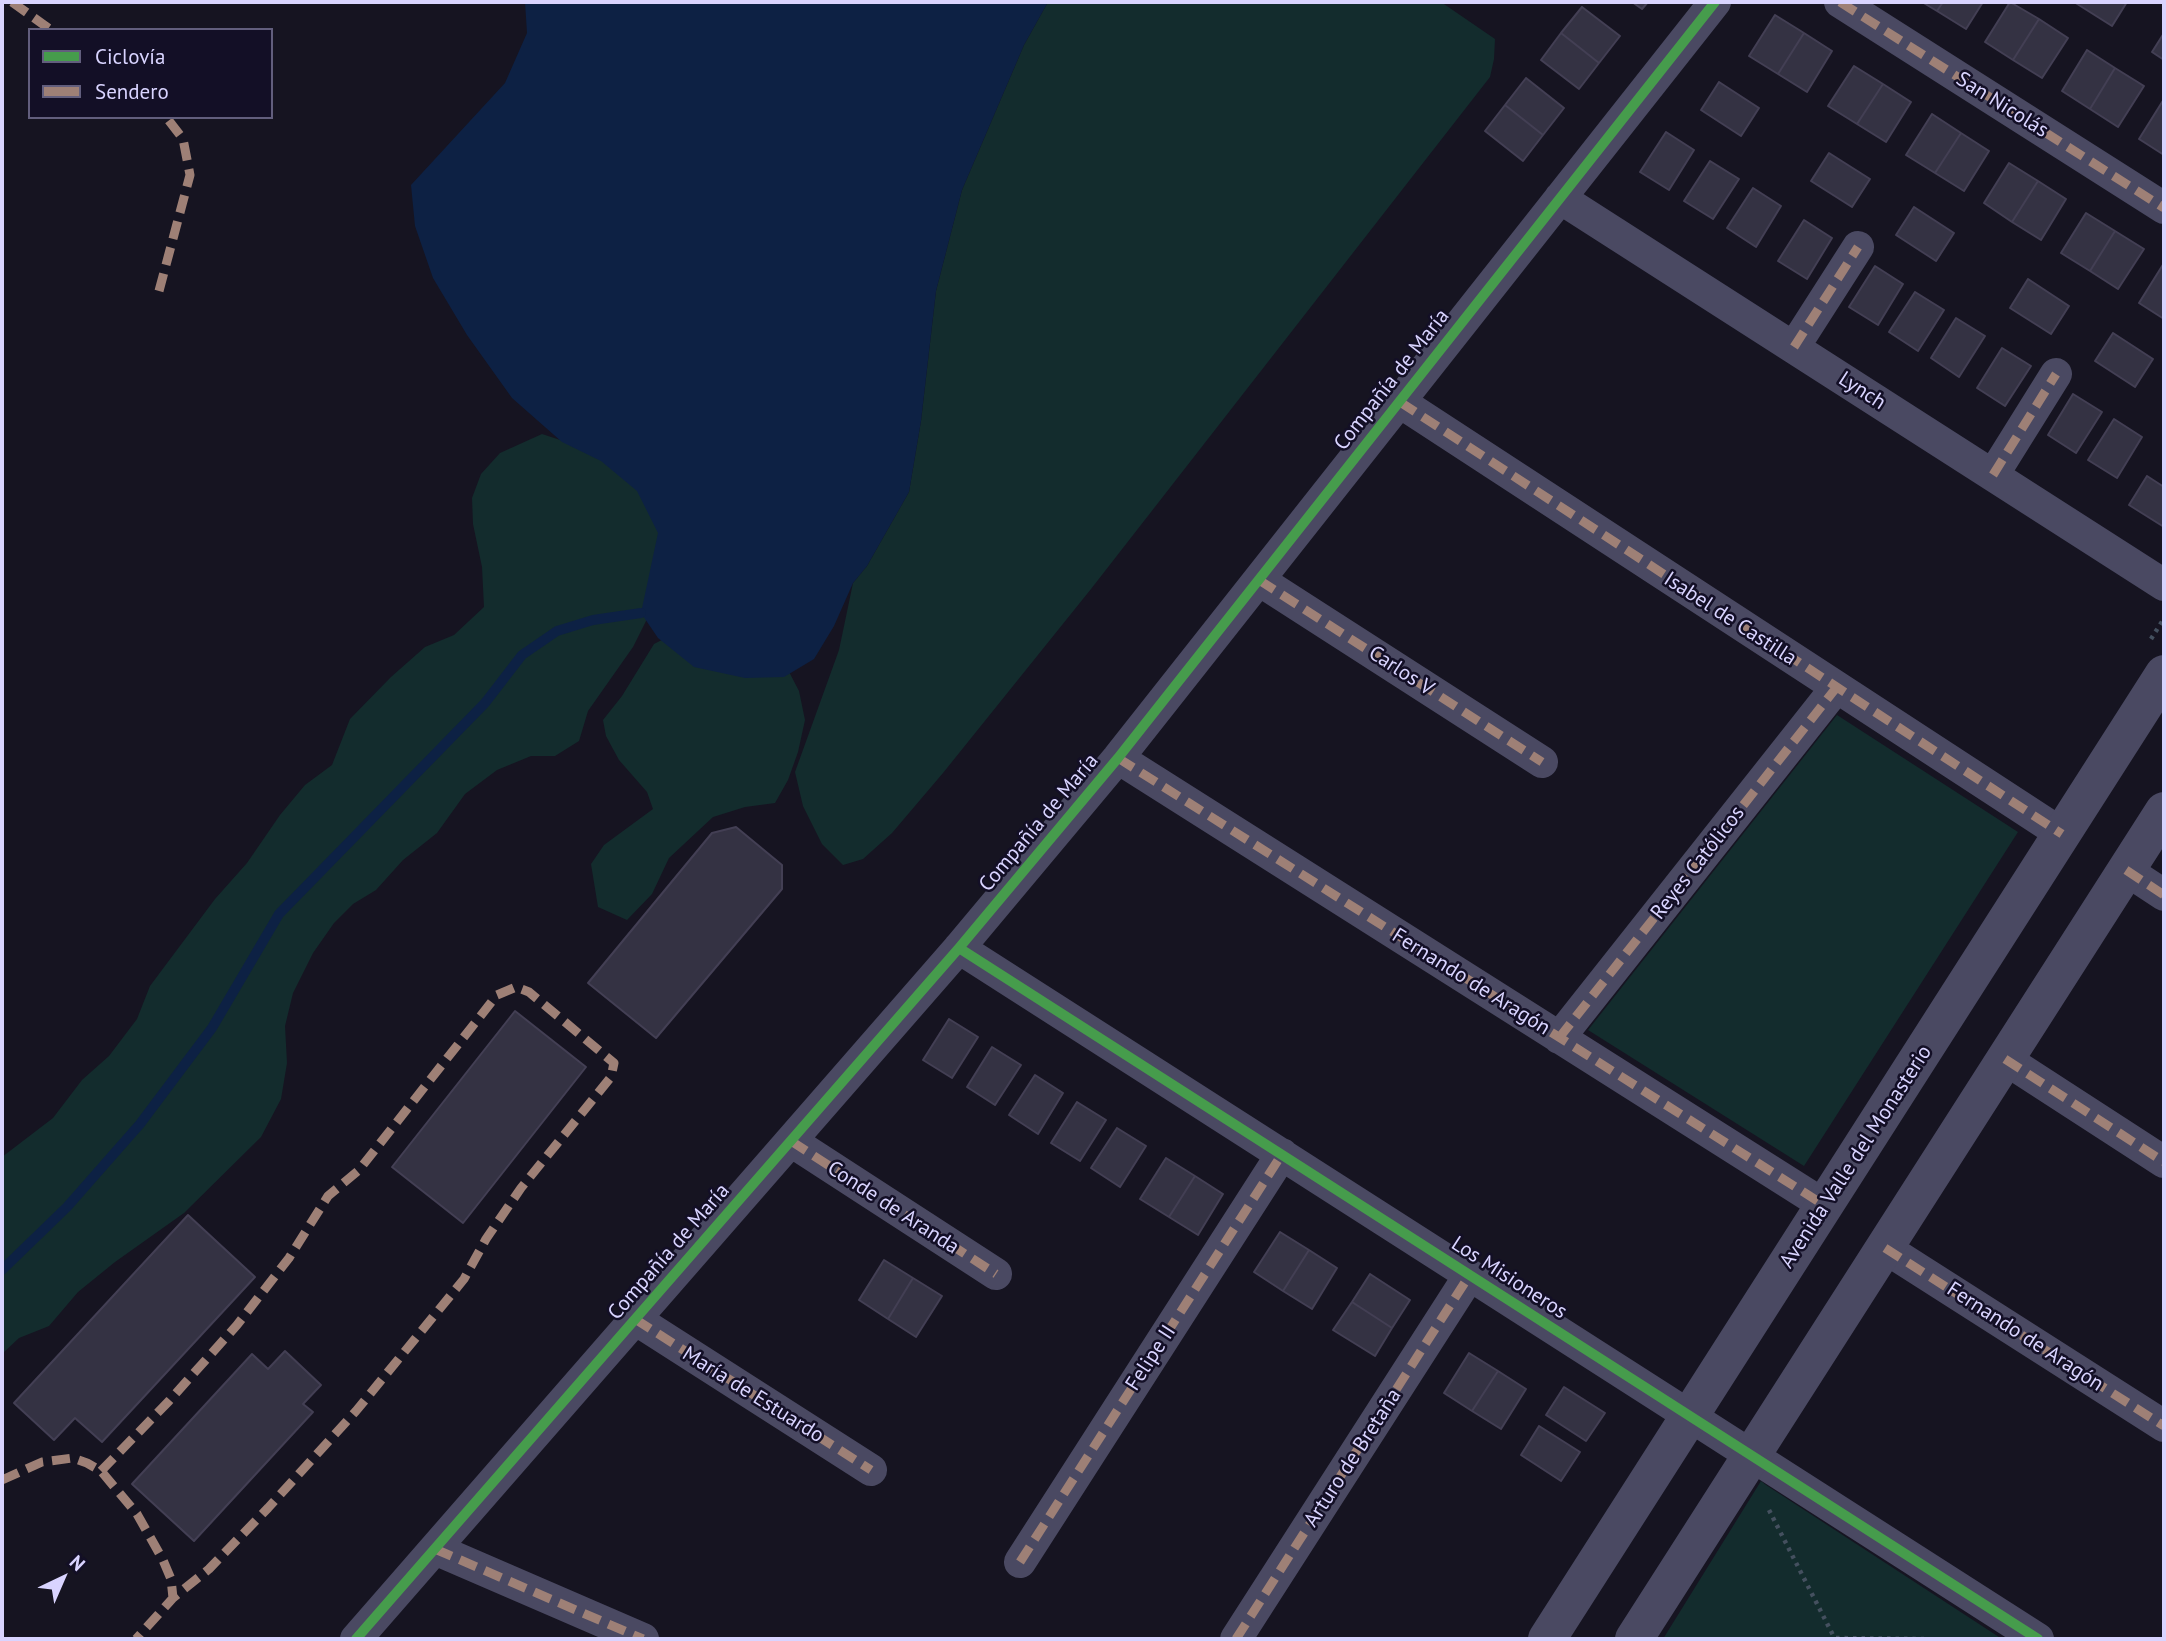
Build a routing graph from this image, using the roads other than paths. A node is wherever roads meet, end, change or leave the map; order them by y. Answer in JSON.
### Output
{"nodes":[{"id":1,"x":1715,"y":2,"type":"edge"},
{"id":2,"x":1840,"y":2,"type":"edge"},
{"id":3,"x":1560,"y":198,"type":"junction"},
{"id":4,"x":2164,"y":208,"type":"edge"},
{"id":5,"x":1857,"y":247,"type":"dead end"},
{"id":6,"x":1794,"y":347,"type":"junction"},
{"id":7,"x":2056,"y":374,"type":"dead end"},
{"id":8,"x":1400,"y":402,"type":"junction"},
{"id":9,"x":1993,"y":475,"type":"junction"},
{"id":10,"x":1259,"y":580,"type":"junction"},
{"id":11,"x":2164,"y":585,"type":"edge"},
{"id":12,"x":2164,"y":674,"type":"edge"},
{"id":13,"x":1836,"y":688,"type":"junction"},
{"id":14,"x":1118,"y":758,"type":"junction"},
{"id":15,"x":1542,"y":762,"type":"dead end"},
{"id":16,"x":2164,"y":811,"type":"edge"},
{"id":17,"x":2062,"y":834,"type":"junction"},
{"id":18,"x":2126,"y":870,"type":"junction"},
{"id":19,"x":2164,"y":895,"type":"edge"},
{"id":20,"x":960,"y":948,"type":"junction"},
{"id":21,"x":1559,"y":1038,"type":"junction"},
{"id":22,"x":2005,"y":1059,"type":"junction"},
{"id":23,"x":790,"y":1141,"type":"junction"},
{"id":24,"x":1282,"y":1154,"type":"junction"},
{"id":25,"x":2164,"y":1162,"type":"edge"},
{"id":26,"x":1824,"y":1205,"type":"junction"},
{"id":27,"x":1885,"y":1248,"type":"junction"},
{"id":28,"x":996,"y":1274,"type":"dead end"},
{"id":29,"x":1469,"y":1276,"type":"junction"},
{"id":30,"x":635,"y":1320,"type":"junction"},
{"id":31,"x":1690,"y":1416,"type":"junction"},
{"id":32,"x":2164,"y":1426,"type":"edge"},
{"id":33,"x":1752,"y":1456,"type":"junction"},
{"id":34,"x":871,"y":1470,"type":"dead end"},
{"id":35,"x":435,"y":1549,"type":"junction"},
{"id":36,"x":1020,"y":1562,"type":"dead end"},
{"id":37,"x":356,"y":1639,"type":"edge"},
{"id":38,"x":643,"y":1639,"type":"edge"},
{"id":39,"x":1236,"y":1639,"type":"edge"},
{"id":40,"x":1547,"y":1639,"type":"edge"},
{"id":41,"x":1634,"y":1639,"type":"edge"},
{"id":42,"x":2038,"y":1639,"type":"edge"}],
"edges":[{"from":1,"to":3,"type":"street","name":"Compañía de María"},
{"from":2,"to":4,"type":"street","name":"San Nicolás"},
{"from":3,"to":6,"type":"street","name":"Lynch"},
{"from":3,"to":8,"type":"street","name":"Compañía de María"},
{"from":5,"to":6,"type":"street"},
{"from":6,"to":9,"type":"street","name":"Lynch"},
{"from":7,"to":9,"type":"street"},
{"from":8,"to":10,"type":"street","name":"Compañía de María"},
{"from":8,"to":13,"type":"street","name":"Isabel de Castilla"},
{"from":9,"to":11,"type":"street","name":"Lynch"},
{"from":10,"to":14,"type":"street","name":"Compañía de María"},
{"from":10,"to":15,"type":"street","name":"Carlos V"},
{"from":12,"to":17,"type":"street","name":"Avenida Valle del Monasterio"},
{"from":13,"to":17,"type":"street","name":"Isabel de Castilla"},
{"from":13,"to":21,"type":"street","name":"Reyes Católicos"},
{"from":14,"to":20,"type":"street","name":"Compañía de María"},
{"from":14,"to":21,"type":"street","name":"Fernando de Aragón"},
{"from":16,"to":18,"type":"street"},
{"from":17,"to":26,"type":"street","name":"Avenida Valle del Monasterio"},
{"from":18,"to":19,"type":"street"},
{"from":18,"to":22,"type":"street"},
{"from":20,"to":23,"type":"street","name":"Compañía de María"},
{"from":20,"to":24,"type":"street","name":"Los Misioneros"},
{"from":21,"to":26,"type":"street","name":"Fernando de Aragón"},
{"from":22,"to":25,"type":"street"},
{"from":22,"to":27,"type":"street"},
{"from":23,"to":28,"type":"street","name":"Conde de Aranda"},
{"from":23,"to":30,"type":"street","name":"Compañía de María"},
{"from":24,"to":29,"type":"street","name":"Los Misioneros"},
{"from":24,"to":36,"type":"street","name":"Felipe II"},
{"from":26,"to":31,"type":"street","name":"Avenida Valle del Monasterio"},
{"from":27,"to":32,"type":"street","name":"Fernando de Aragón"},
{"from":27,"to":33,"type":"street"},
{"from":29,"to":31,"type":"street","name":"Los Misioneros"},
{"from":29,"to":39,"type":"street","name":"Arturo de Bretaña"},
{"from":30,"to":34,"type":"street","name":"María de Estuardo"},
{"from":30,"to":35,"type":"street","name":"Compañía de María"},
{"from":31,"to":33,"type":"street","name":"Los Misioneros"},
{"from":31,"to":40,"type":"street","name":"Avenida Valle del Monasterio"},
{"from":33,"to":41,"type":"street"},
{"from":33,"to":42,"type":"street","name":"Los Misioneros"},
{"from":35,"to":37,"type":"street","name":"Compañía de María"},
{"from":35,"to":38,"type":"street"}]}
